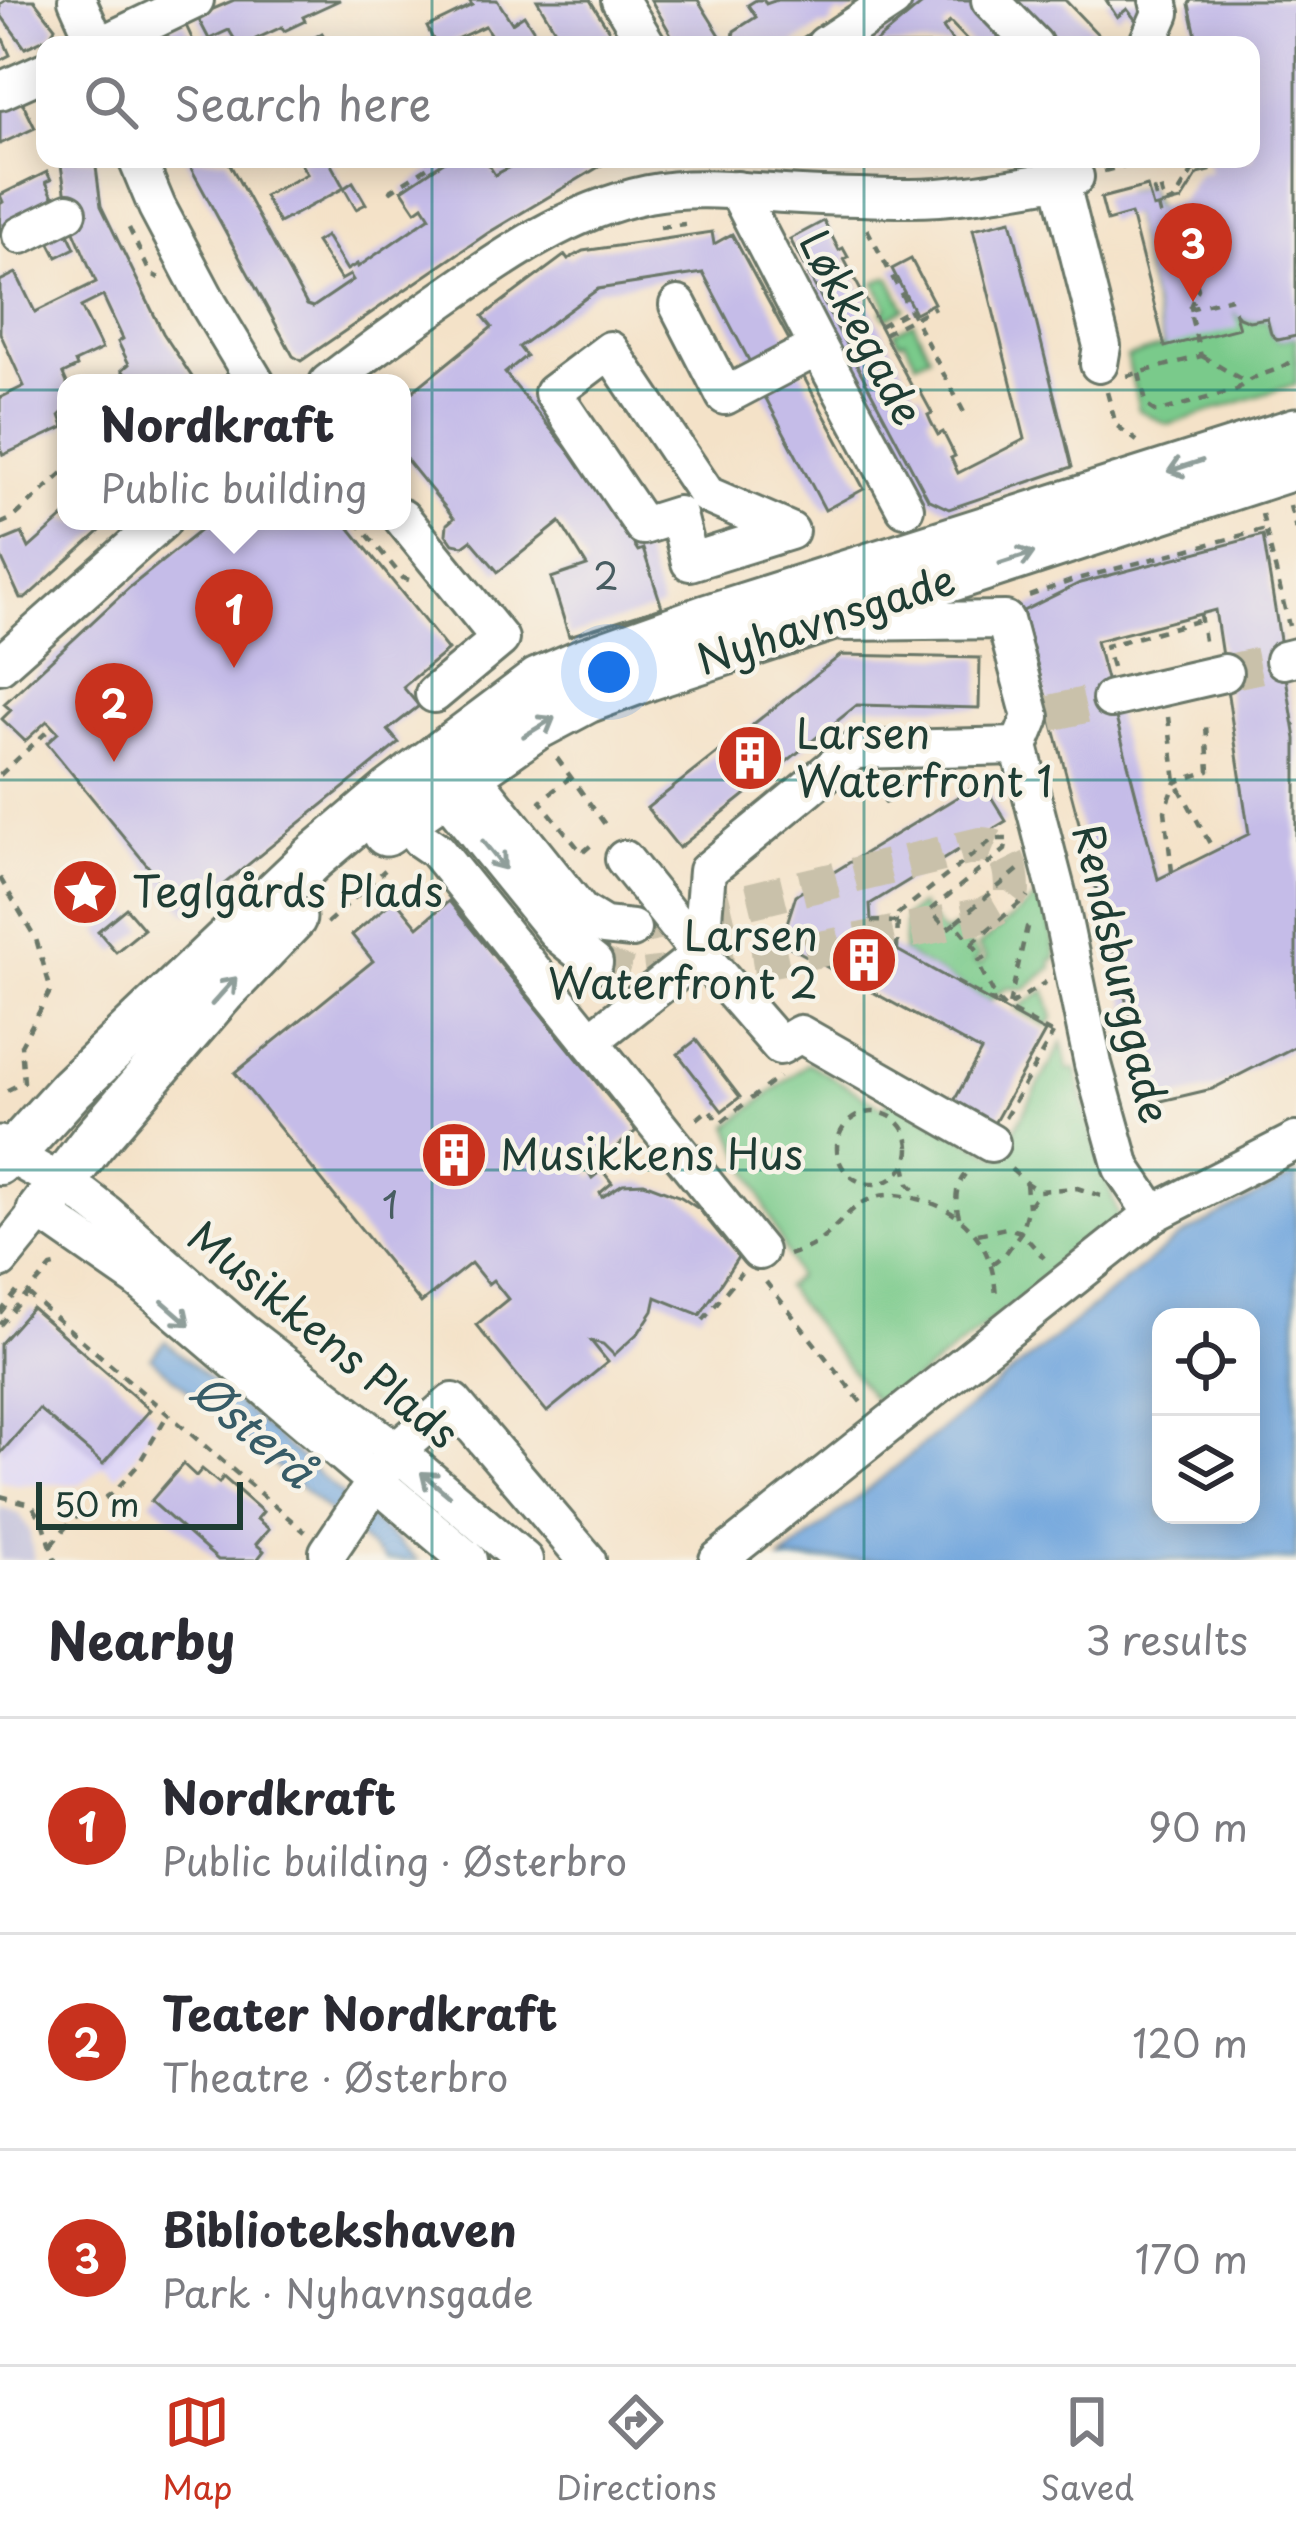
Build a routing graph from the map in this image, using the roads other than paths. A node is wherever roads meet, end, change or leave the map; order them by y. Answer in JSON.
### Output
{"nodes":[{"id":1,"x":195,"y":0,"type":"edge"},
{"id":2,"x":620,"y":0,"type":"edge"},
{"id":3,"x":893,"y":0,"type":"edge"},
{"id":4,"x":990,"y":0,"type":"edge"},
{"id":5,"x":1158,"y":0,"type":"edge"},
{"id":6,"x":77,"y":4,"type":"edge"},
{"id":7,"x":94,"y":36,"type":"edge"},
{"id":8,"x":118,"y":36,"type":"edge"},
{"id":9,"x":642,"y":36,"type":"edge"},
{"id":10,"x":839,"y":36,"type":"edge"},
{"id":11,"x":1025,"y":36,"type":"edge"},
{"id":12,"x":1151,"y":36,"type":"edge"},
{"id":13,"x":36,"y":74,"type":"edge"},
{"id":14,"x":0,"y":91,"type":"edge"},
{"id":15,"x":141,"y":168,"type":"edge"},
{"id":16,"x":712,"y":179,"type":"edge"},
{"id":17,"x":68,"y":212,"type":"dead end"},
{"id":18,"x":22,"y":235,"type":"dead end"},
{"id":19,"x":679,"y":305,"type":"dead end"},
{"id":20,"x":818,"y":347,"type":"junction"},
{"id":21,"x":1123,"y":370,"type":"road end"},
{"id":22,"x":251,"y":374,"type":"edge"},
{"id":23,"x":340,"y":374,"type":"edge"},
{"id":24,"x":1296,"y":431,"type":"edge"},
{"id":25,"x":1296,"y":466,"type":"edge"},
{"id":26,"x":905,"y":508,"type":"dead end"},
{"id":27,"x":678,"y":514,"type":"joint"},
{"id":28,"x":411,"y":529,"type":"edge"},
{"id":29,"x":150,"y":530,"type":"edge"},
{"id":30,"x":820,"y":622,"type":"junction"},
{"id":31,"x":5,"y":648,"type":"edge"},
{"id":32,"x":1224,"y":674,"type":"tunnel mouth"},
{"id":33,"x":434,"y":694,"type":"dead end"},
{"id":34,"x":1115,"y":698,"type":"tunnel mouth"},
{"id":35,"x":1033,"y":725,"type":"junction"},
{"id":36,"x":450,"y":774,"type":"junction"},
{"id":37,"x":420,"y":838,"type":"dead end"},
{"id":38,"x":614,"y":847,"type":"road end"},
{"id":39,"x":632,"y":929,"type":"tunnel mouth"},
{"id":40,"x":700,"y":954,"type":"junction"},
{"id":41,"x":594,"y":963,"type":"tunnel mouth"},
{"id":42,"x":590,"y":1041,"type":"junction"},
{"id":43,"x":1296,"y":1141,"type":"edge"},
{"id":44,"x":983,"y":1154,"type":"road end"},
{"id":45,"x":16,"y":1180,"type":"edge"},
{"id":46,"x":1154,"y":1214,"type":"junction"},
{"id":47,"x":766,"y":1256,"type":"road end"},
{"id":48,"x":13,"y":1270,"type":"edge"},
{"id":49,"x":396,"y":1451,"type":"junction"},
{"id":50,"x":374,"y":1482,"type":"junction"},
{"id":51,"x":329,"y":1557,"type":"edge"},
{"id":52,"x":468,"y":1560,"type":"edge"},
{"id":53,"x":524,"y":1560,"type":"edge"},
{"id":54,"x":586,"y":1560,"type":"edge"},
{"id":55,"x":718,"y":1560,"type":"edge"}],
"edges":[{"from":1,"to":8,"type":"street"},
{"from":2,"to":9,"type":"street"},
{"from":3,"to":10,"type":"street"},
{"from":4,"to":11,"type":"street"},
{"from":5,"to":12,"type":"street"},
{"from":6,"to":7,"type":"street"},
{"from":13,"to":14,"type":"street"},
{"from":15,"to":22,"type":"street"},
{"from":16,"to":20,"type":"street","name":"Løkkegade"},
{"from":16,"to":21,"type":"street"},
{"from":16,"to":23,"type":"street"},
{"from":17,"to":18,"type":"street"},
{"from":19,"to":20,"type":"street"},
{"from":20,"to":26,"type":"street","name":"Løkkegade"},
{"from":24,"to":36,"type":"main road","name":"Nyhavnsgade","one_way":true},
{"from":30,"to":25,"type":"main road","name":"Nyhavnsgade","one_way":true},
{"from":27,"to":27,"type":"street"},
{"from":28,"to":33,"type":"street"},
{"from":29,"to":31,"type":"street"},
{"from":30,"to":35,"type":"street","name":"Rendsburggade"},
{"from":36,"to":30,"type":"main road","name":"Nyhavnsgade","one_way":true},
{"from":32,"to":34,"type":"street"},
{"from":35,"to":40,"type":"street"},
{"from":35,"to":46,"type":"street","name":"Rendsburggade"},
{"from":36,"to":39,"type":"street"},
{"from":36,"to":41,"type":"street","one_way":true},
{"from":45,"to":36,"type":"main road","name":"Nyhavnsgade","one_way":true},
{"from":36,"to":45,"type":"main road","name":"Nyhavnsgade"},
{"from":37,"to":42,"type":"street"},
{"from":38,"to":40,"type":"street"},
{"from":40,"to":42,"type":"street"},
{"from":40,"to":44,"type":"street"},
{"from":42,"to":47,"type":"street"},
{"from":43,"to":46,"type":"street"},
{"from":45,"to":48,"type":"street","name":"Nyhavnsgade"},
{"from":45,"to":49,"type":"street","name":"Musikkens Plads"},
{"from":45,"to":50,"type":"street","name":"Musikkens Plads","one_way":true},
{"from":46,"to":55,"type":"street"},
{"from":49,"to":50,"type":"street"},
{"from":53,"to":49,"type":"street","name":"Musikkens Plads","one_way":true},
{"from":49,"to":54,"type":"street"},
{"from":50,"to":51,"type":"street"},
{"from":50,"to":52,"type":"street","name":"Musikkens Plads"}]}
